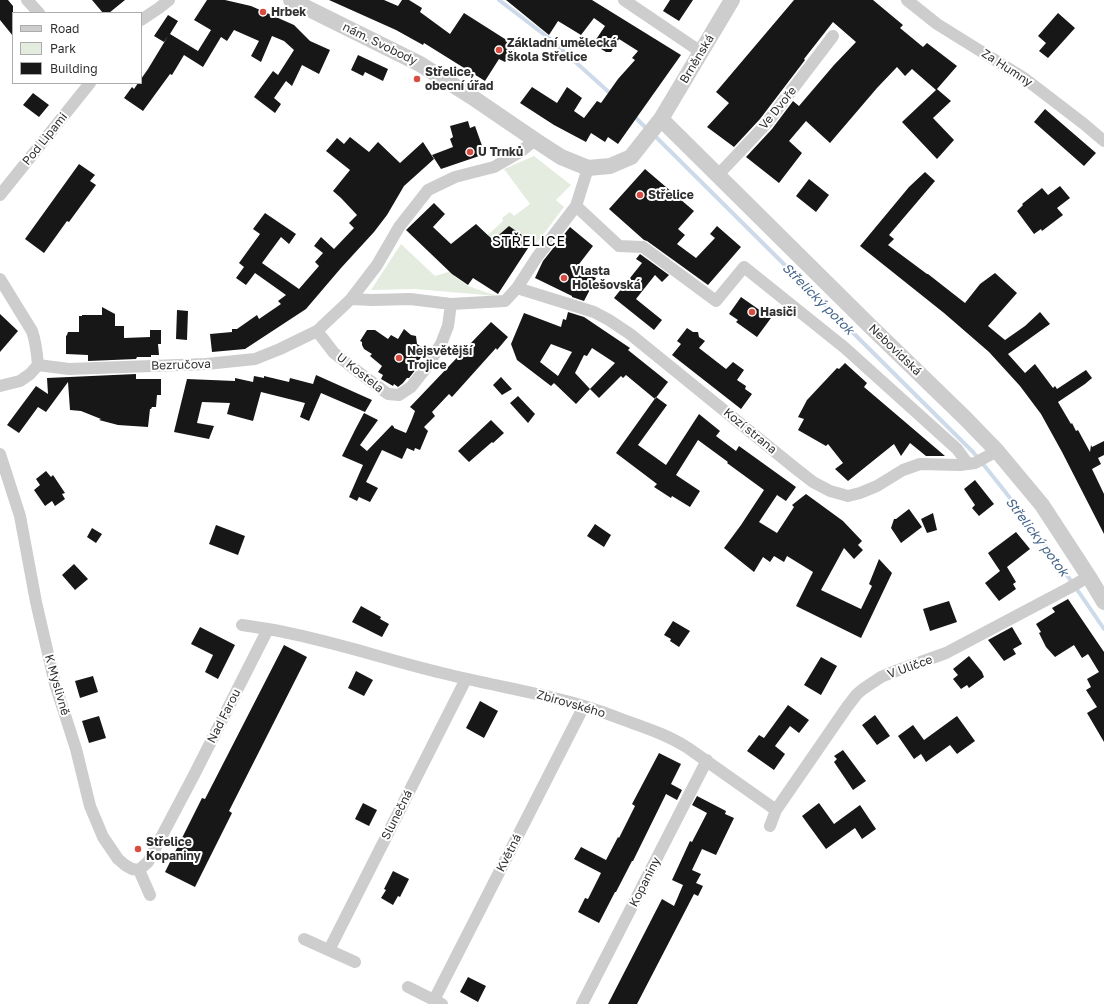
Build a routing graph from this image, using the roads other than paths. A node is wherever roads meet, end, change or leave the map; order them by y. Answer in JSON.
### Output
{"nodes":[{"id":1,"x":27,"y":0,"type":"edge"},
{"id":2,"x":169,"y":0,"type":"edge"},
{"id":3,"x":291,"y":0,"type":"edge"},
{"id":4,"x":624,"y":0,"type":"edge"},
{"id":5,"x":732,"y":0,"type":"edge"},
{"id":6,"x":907,"y":0,"type":"edge"},
{"id":7,"x":38,"y":12,"type":"edge"},
{"id":8,"x":142,"y":19,"type":"edge"},
{"id":9,"x":833,"y":36,"type":"dead end"},
{"id":10,"x":701,"y":52,"type":"junction"},
{"id":11,"x":89,"y":84,"type":"edge"},
{"id":12,"x":654,"y":128,"type":"junction"},
{"id":13,"x":535,"y":140,"type":"junction"},
{"id":14,"x":1104,"y":141,"type":"edge"},
{"id":15,"x":588,"y":168,"type":"junction"},
{"id":16,"x":718,"y":175,"type":"junction"},
{"id":17,"x":0,"y":195,"type":"edge"},
{"id":18,"x":576,"y":206,"type":"junction"},
{"id":19,"x":0,"y":279,"type":"edge"},
{"id":20,"x":516,"y":288,"type":"junction"},
{"id":21,"x":351,"y":299,"type":"junction"},
{"id":22,"x":451,"y":304,"type":"junction"},
{"id":23,"x":317,"y":331,"type":"junction"},
{"id":24,"x":38,"y":366,"type":"junction"},
{"id":25,"x":0,"y":386,"type":"edge"},
{"id":26,"x":0,"y":454,"type":"edge"},
{"id":27,"x":981,"y":459,"type":"junction"},
{"id":28,"x":1089,"y":577,"type":"junction"},
{"id":29,"x":1104,"y":602,"type":"edge"},
{"id":30,"x":242,"y":625,"type":"dead end"},
{"id":31,"x":268,"y":629,"type":"junction"},
{"id":32,"x":466,"y":679,"type":"junction"},
{"id":33,"x":584,"y":706,"type":"junction"},
{"id":34,"x":707,"y":760,"type":"junction"},
{"id":35,"x":776,"y":810,"type":"junction"},
{"id":36,"x":770,"y":826,"type":"dead end"},
{"id":37,"x":139,"y":870,"type":"junction"},
{"id":38,"x":150,"y":895,"type":"dead end"},
{"id":39,"x":304,"y":939,"type":"dead end"},
{"id":40,"x":329,"y":950,"type":"junction"},
{"id":41,"x":355,"y":962,"type":"dead end"},
{"id":42,"x":408,"y":987,"type":"dead end"},
{"id":43,"x":438,"y":1002,"type":"edge"},
{"id":44,"x":582,"y":1004,"type":"edge"}],
"edges":[{"from":1,"to":7,"type":"street"},
{"from":2,"to":8,"type":"street"},
{"from":3,"to":13,"type":"street","name":"nám. Svobody"},
{"from":4,"to":10,"type":"street"},
{"from":5,"to":10,"type":"street","name":"Brněnská"},
{"from":6,"to":14,"type":"street","name":"Za Humny"},
{"from":9,"to":16,"type":"street","name":"Ve Dvoře"},
{"from":10,"to":12,"type":"street","name":"Brněnská"},
{"from":11,"to":17,"type":"street","name":"Pod Lipami"},
{"from":12,"to":15,"type":"street","name":"nám. Svobody"},
{"from":12,"to":16,"type":"street","name":"Nebovidská"},
{"from":13,"to":15,"type":"street","name":"nám. Svobody"},
{"from":13,"to":21,"type":"street"},
{"from":15,"to":18,"type":"street"},
{"from":16,"to":27,"type":"street","name":"Nebovidská"},
{"from":18,"to":20,"type":"street"},
{"from":18,"to":27,"type":"street","name":"Nebovidská"},
{"from":19,"to":24,"type":"street"},
{"from":20,"to":22,"type":"street"},
{"from":20,"to":27,"type":"street","name":"Kozí strana"},
{"from":21,"to":22,"type":"street"},
{"from":21,"to":23,"type":"street"},
{"from":22,"to":23,"type":"street","name":"U Kostela"},
{"from":23,"to":24,"type":"street","name":"Bezručova"},
{"from":24,"to":25,"type":"street"},
{"from":26,"to":37,"type":"street","name":"K Myslivně"},
{"from":27,"to":28,"type":"street","name":"Nebovidská"},
{"from":28,"to":29,"type":"street","name":"Nebovidská"},
{"from":28,"to":35,"type":"street","name":"V Uličce"},
{"from":30,"to":31,"type":"street"},
{"from":31,"to":32,"type":"street","name":"Zbirovského"},
{"from":31,"to":37,"type":"street","name":"Nad Farou"},
{"from":32,"to":33,"type":"street","name":"Zbirovského"},
{"from":32,"to":40,"type":"street","name":"Slunečná"},
{"from":33,"to":34,"type":"street","name":"Zbirovského"},
{"from":33,"to":43,"type":"street","name":"Květná"},
{"from":34,"to":35,"type":"street","name":"Zbirovského"},
{"from":34,"to":44,"type":"street","name":"Kopaniny"},
{"from":35,"to":36,"type":"street","name":"V Uličce"},
{"from":37,"to":38,"type":"street"},
{"from":39,"to":40,"type":"street"},
{"from":40,"to":41,"type":"street"},
{"from":42,"to":43,"type":"street"}]}
